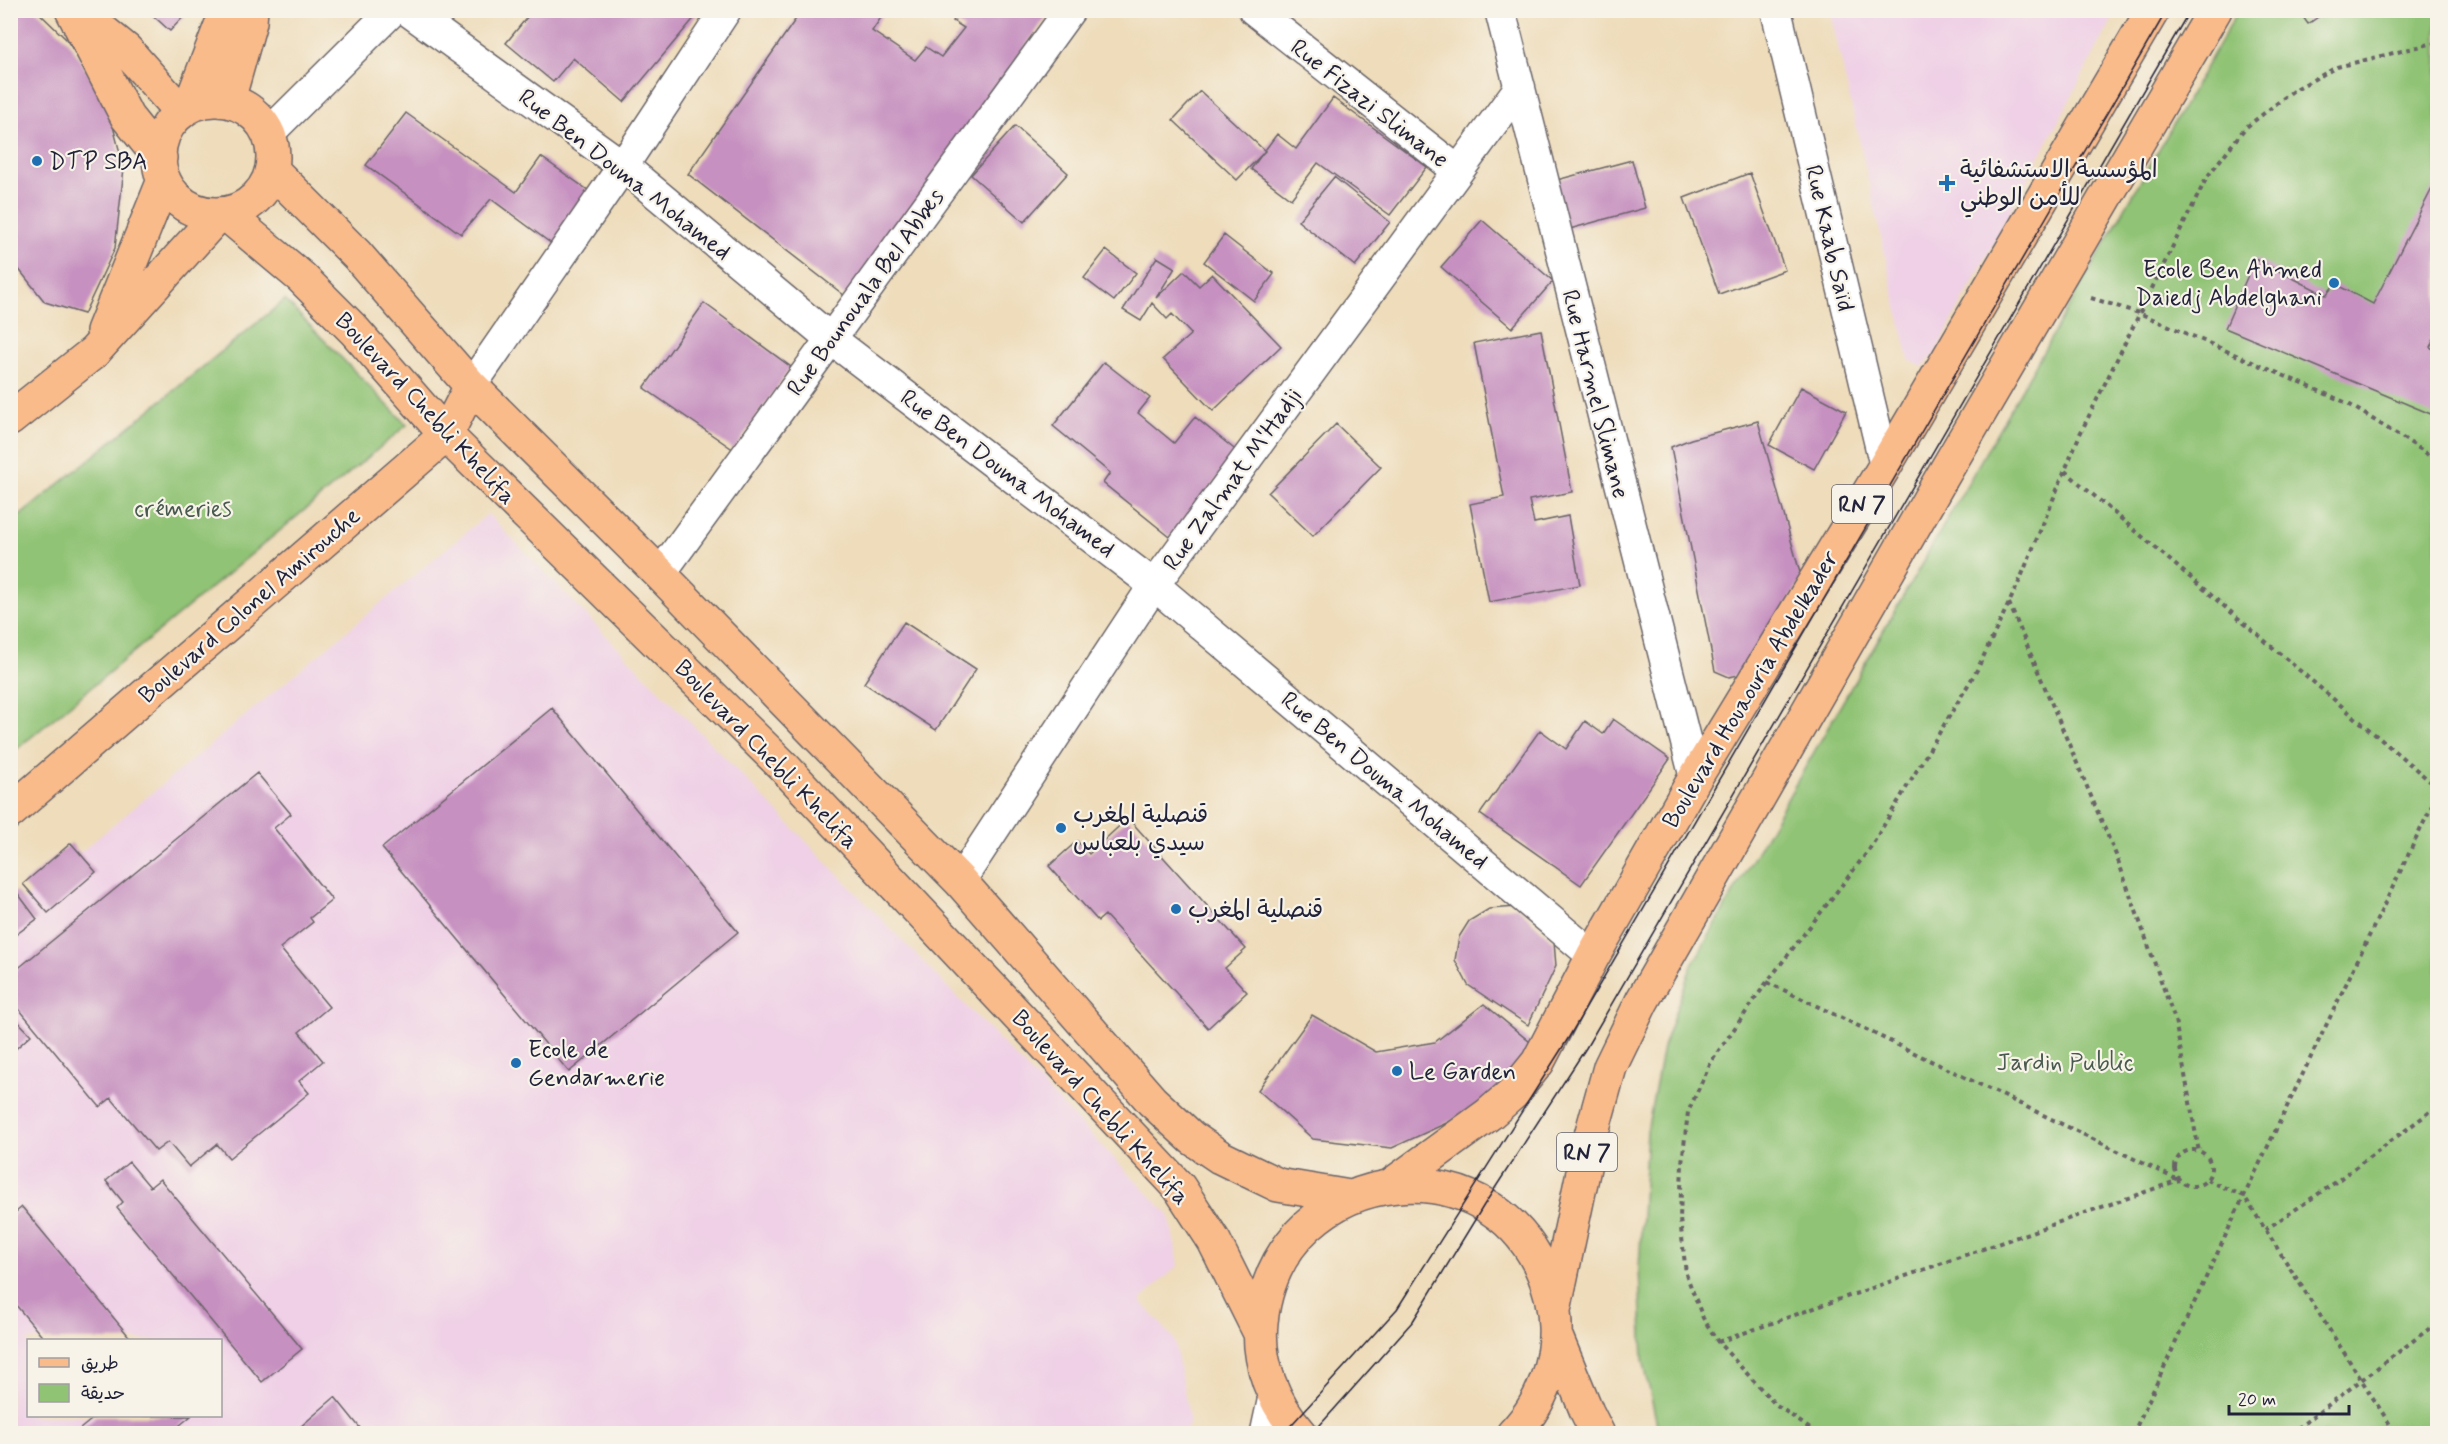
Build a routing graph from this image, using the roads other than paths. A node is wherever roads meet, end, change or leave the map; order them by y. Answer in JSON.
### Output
{"nodes":[{"id":1,"x":72,"y":10,"type":"edge"},
{"id":2,"x":77,"y":10,"type":"edge"},
{"id":3,"x":227,"y":10,"type":"edge"},
{"id":4,"x":251,"y":10,"type":"edge"},
{"id":5,"x":393,"y":10,"type":"edge"},
{"id":6,"x":407,"y":10,"type":"edge"},
{"id":7,"x":726,"y":10,"type":"edge"},
{"id":8,"x":1070,"y":10,"type":"edge"},
{"id":9,"x":1254,"y":10,"type":"edge"},
{"id":10,"x":1500,"y":10,"type":"edge"},
{"id":11,"x":1776,"y":10,"type":"edge"},
{"id":12,"x":2153,"y":10,"type":"edge"},
{"id":13,"x":2215,"y":10,"type":"edge"},
{"id":14,"x":1520,"y":87,"type":"junction"},
{"id":15,"x":228,"y":100,"type":"junction"},
{"id":16,"x":185,"y":109,"type":"junction"},
{"id":17,"x":269,"y":133,"type":"junction"},
{"id":18,"x":623,"y":166,"type":"junction"},
{"id":19,"x":162,"y":169,"type":"junction"},
{"id":20,"x":273,"y":171,"type":"junction"},
{"id":21,"x":1458,"y":171,"type":"junction"},
{"id":22,"x":222,"y":214,"type":"junction"},
{"id":23,"x":831,"y":339,"type":"junction"},
{"id":24,"x":94,"y":352,"type":"junction"},
{"id":25,"x":471,"y":386,"type":"junction"},
{"id":26,"x":10,"y":419,"type":"edge"},
{"id":27,"x":446,"y":435,"type":"junction"},
{"id":28,"x":1885,"y":466,"type":"junction"},
{"id":29,"x":660,"y":574,"type":"junction"},
{"id":30,"x":1154,"y":585,"type":"junction"},
{"id":31,"x":1695,"y":778,"type":"junction"},
{"id":32,"x":10,"y":812,"type":"edge"},
{"id":33,"x":960,"y":881,"type":"junction"},
{"id":34,"x":1593,"y":956,"type":"junction"},
{"id":35,"x":1390,"y":1186,"type":"junction"},
{"id":36,"x":1350,"y":1197,"type":"junction"},
{"id":37,"x":1555,"y":1323,"type":"junction"},
{"id":38,"x":1260,"y":1333,"type":"junction"},
{"id":39,"x":1275,"y":1397,"type":"junction"},
{"id":40,"x":1267,"y":1434,"type":"edge"},
{"id":41,"x":1301,"y":1434,"type":"edge"},
{"id":42,"x":1513,"y":1434,"type":"edge"},
{"id":43,"x":1598,"y":1434,"type":"edge"}],
"edges":[{"from":1,"to":19,"type":"main road"},
{"from":2,"to":16,"type":"main road"},
{"from":3,"to":16,"type":"main road"},
{"from":4,"to":15,"type":"main road"},
{"from":5,"to":17,"type":"street"},
{"from":6,"to":18,"type":"street","name":"Rue Ben Douma Mohamed"},
{"from":7,"to":18,"type":"street"},
{"from":8,"to":23,"type":"street","name":"Rue Bounouala Bel Abbes"},
{"from":9,"to":21,"type":"street","name":"Rue Fizazi Slimane"},
{"from":10,"to":14,"type":"street","name":"Rue Harmel Slimane"},
{"from":11,"to":28,"type":"street","name":"Rue Kaab Saïd"},
{"from":12,"to":28,"type":"main road","name":"Boulevard Houaouria Abdelkader","number":"RN 7"},
{"from":13,"to":37,"type":"main road","number":"RN 7"},
{"from":14,"to":21,"type":"street","name":"Rue Zalmat M'Hadji"},
{"from":14,"to":31,"type":"street","name":"Rue Harmel Slimane"},
{"from":15,"to":16,"type":"main road"},
{"from":15,"to":17,"type":"main road"},
{"from":16,"to":19,"type":"main road"},
{"from":17,"to":20,"type":"main road"},
{"from":18,"to":23,"type":"street","name":"Rue Ben Douma Mohamed"},
{"from":18,"to":25,"type":"street"},
{"from":19,"to":22,"type":"main road"},
{"from":19,"to":24,"type":"main road"},
{"from":20,"to":22,"type":"main road"},
{"from":20,"to":25,"type":"main road"},
{"from":21,"to":30,"type":"street","name":"Rue Zalmat M'Hadji"},
{"from":22,"to":24,"type":"main road"},
{"from":22,"to":27,"type":"main road","name":"Boulevard Chebli Khelifa"},
{"from":23,"to":29,"type":"street","name":"Rue Bounouala Bel Abbes"},
{"from":23,"to":30,"type":"street","name":"Rue Ben Douma Mohamed"},
{"from":24,"to":26,"type":"main road"},
{"from":25,"to":27,"type":"main road","name":"Boulevard Colonel Amirouche"},
{"from":25,"to":29,"type":"main road"},
{"from":27,"to":32,"type":"main road","name":"Boulevard Colonel Amirouche"},
{"from":27,"to":38,"type":"main road","name":"Boulevard Chebli Khelifa"},
{"from":28,"to":31,"type":"main road","name":"Boulevard Houaouria Abdelkader","number":"RN 7"},
{"from":29,"to":33,"type":"main road"},
{"from":30,"to":33,"type":"street","name":"Rue Zalmat M'Hadji"},
{"from":30,"to":34,"type":"street","name":"Rue Ben Douma Mohamed"},
{"from":31,"to":34,"type":"main road","name":"Boulevard Houaouria Abdelkader","number":"RN 7"},
{"from":33,"to":36,"type":"main road"},
{"from":34,"to":35,"type":"main road","name":"Boulevard Houaouria Abdelkader","number":"RN 7"},
{"from":35,"to":36,"type":"main road"},
{"from":35,"to":37,"type":"main road"},
{"from":36,"to":38,"type":"main road"},
{"from":37,"to":42,"type":"main road"},
{"from":37,"to":43,"type":"main road"},
{"from":38,"to":39,"type":"main road"},
{"from":39,"to":40,"type":"street"},
{"from":39,"to":41,"type":"main road"}]}
